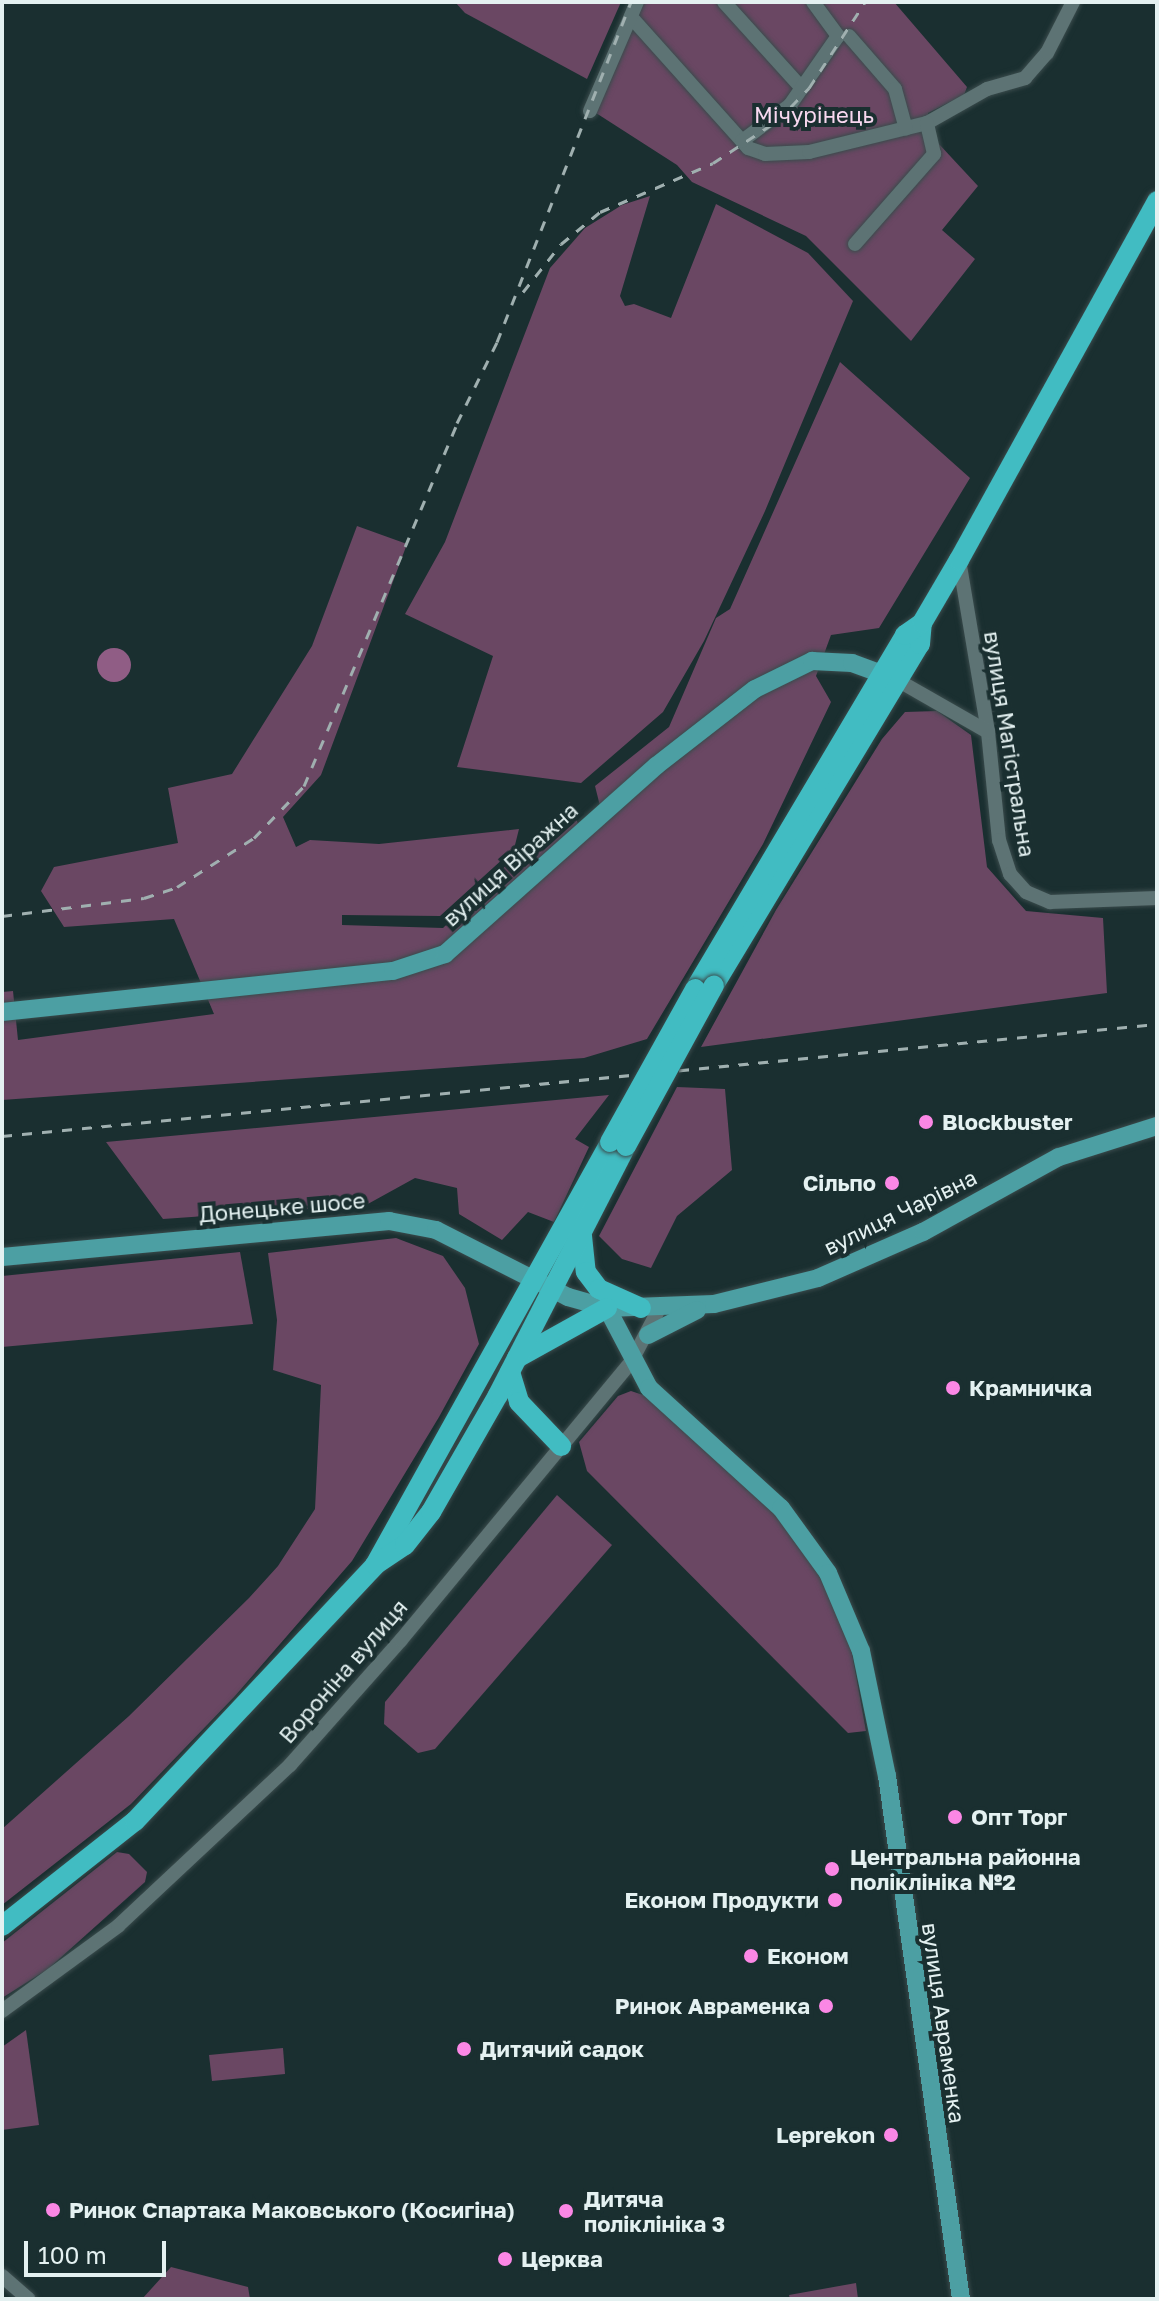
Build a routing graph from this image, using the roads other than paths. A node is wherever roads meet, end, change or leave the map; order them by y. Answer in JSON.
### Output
{"nodes":[{"id":1,"x":637,"y":2,"type":"edge"},
{"id":2,"x":724,"y":2,"type":"edge"},
{"id":3,"x":813,"y":2,"type":"edge"},
{"id":4,"x":1073,"y":2,"type":"edge"},
{"id":5,"x":631,"y":17,"type":"junction"},
{"id":6,"x":849,"y":36,"type":"dead end"},
{"id":7,"x":800,"y":86,"type":"dead end"},
{"id":8,"x":590,"y":111,"type":"dead end"},
{"id":9,"x":927,"y":123,"type":"junction"},
{"id":10,"x":906,"y":129,"type":"junction"},
{"id":11,"x":742,"y":141,"type":"junction"},
{"id":12,"x":1157,"y":201,"type":"edge"},
{"id":13,"x":855,"y":244,"type":"dead end"},
{"id":14,"x":959,"y":560,"type":"junction"},
{"id":15,"x":890,"y":677,"type":"junction"},
{"id":16,"x":988,"y":732,"type":"junction"},
{"id":17,"x":1157,"y":898,"type":"edge"},
{"id":18,"x":2,"y":1012,"type":"edge"},
{"id":19,"x":1157,"y":1126,"type":"edge"},
{"id":20,"x":618,"y":1144,"type":"junction"},
{"id":21,"x":582,"y":1231,"type":"junction"},
{"id":22,"x":2,"y":1257,"type":"edge"},
{"id":23,"x":543,"y":1286,"type":"junction"},
{"id":24,"x":714,"y":1304,"type":"junction"},
{"id":25,"x":607,"y":1308,"type":"junction"},
{"id":26,"x":650,"y":1308,"type":"junction"},
{"id":27,"x":648,"y":1335,"type":"junction"},
{"id":28,"x":631,"y":1362,"type":"junction"},
{"id":29,"x":514,"y":1365,"type":"junction"},
{"id":30,"x":536,"y":1416,"type":"junction"},
{"id":31,"x":473,"y":1440,"type":"junction"},
{"id":32,"x":561,"y":1446,"type":"junction"},
{"id":33,"x":375,"y":1565,"type":"junction"},
{"id":34,"x":2,"y":1926,"type":"edge"},
{"id":35,"x":2,"y":2011,"type":"edge"},
{"id":36,"x":2,"y":2276,"type":"edge"},
{"id":37,"x":28,"y":2299,"type":"edge"},
{"id":38,"x":961,"y":2299,"type":"edge"}],
"edges":[{"from":1,"to":5,"type":"street"},
{"from":2,"to":7,"type":"street"},
{"from":3,"to":11,"type":"street"},
{"from":4,"to":9,"type":"street"},
{"from":5,"to":8,"type":"street"},
{"from":5,"to":11,"type":"street"},
{"from":6,"to":10,"type":"street"},
{"from":9,"to":10,"type":"street"},
{"from":9,"to":13,"type":"street"},
{"from":10,"to":11,"type":"street"},
{"from":12,"to":14,"type":"highway"},
{"from":14,"to":15,"type":"highway"},
{"from":14,"to":16,"type":"street","name":"вулиця Магістральна"},
{"from":15,"to":16,"type":"street","name":"вулиця Віражна"},
{"from":15,"to":18,"type":"main road","name":"вулиця Віражна"},
{"from":15,"to":20,"type":"highway","bridge":true},
{"from":16,"to":17,"type":"street","name":"вулиця Магістральна"},
{"from":19,"to":24,"type":"main road","name":"вулиця Чарівна"},
{"from":20,"to":21,"type":"highway"},
{"from":20,"to":23,"type":"highway"},
{"from":21,"to":23,"type":"highway"},
{"from":21,"to":26,"type":"highway"},
{"from":22,"to":23,"type":"main road","name":"Донецьке шосе"},
{"from":23,"to":25,"type":"main road","name":"Донецьке шосе"},
{"from":23,"to":29,"type":"highway"},
{"from":23,"to":33,"type":"highway"},
{"from":24,"to":26,"type":"main road","name":"вулиця Чарівна"},
{"from":24,"to":27,"type":"main road"},
{"from":25,"to":26,"type":"main road","name":"вулиця Чарівна"},
{"from":25,"to":28,"type":"main road","name":"вулиця Авраменка"},
{"from":25,"to":29,"type":"highway"},
{"from":26,"to":27,"type":"street","name":"Вороніна вулиця"},
{"from":27,"to":28,"type":"street","name":"Вороніна вулиця"},
{"from":28,"to":32,"type":"street","name":"Вороніна вулиця"},
{"from":28,"to":38,"type":"main road","name":"вулиця Авраменка"},
{"from":29,"to":30,"type":"highway"},
{"from":29,"to":31,"type":"highway"},
{"from":30,"to":31,"type":"highway"},
{"from":30,"to":32,"type":"highway"},
{"from":31,"to":33,"type":"highway"},
{"from":32,"to":35,"type":"street","name":"Вороніна вулиця"},
{"from":33,"to":34,"type":"highway"},
{"from":36,"to":37,"type":"street"}]}
